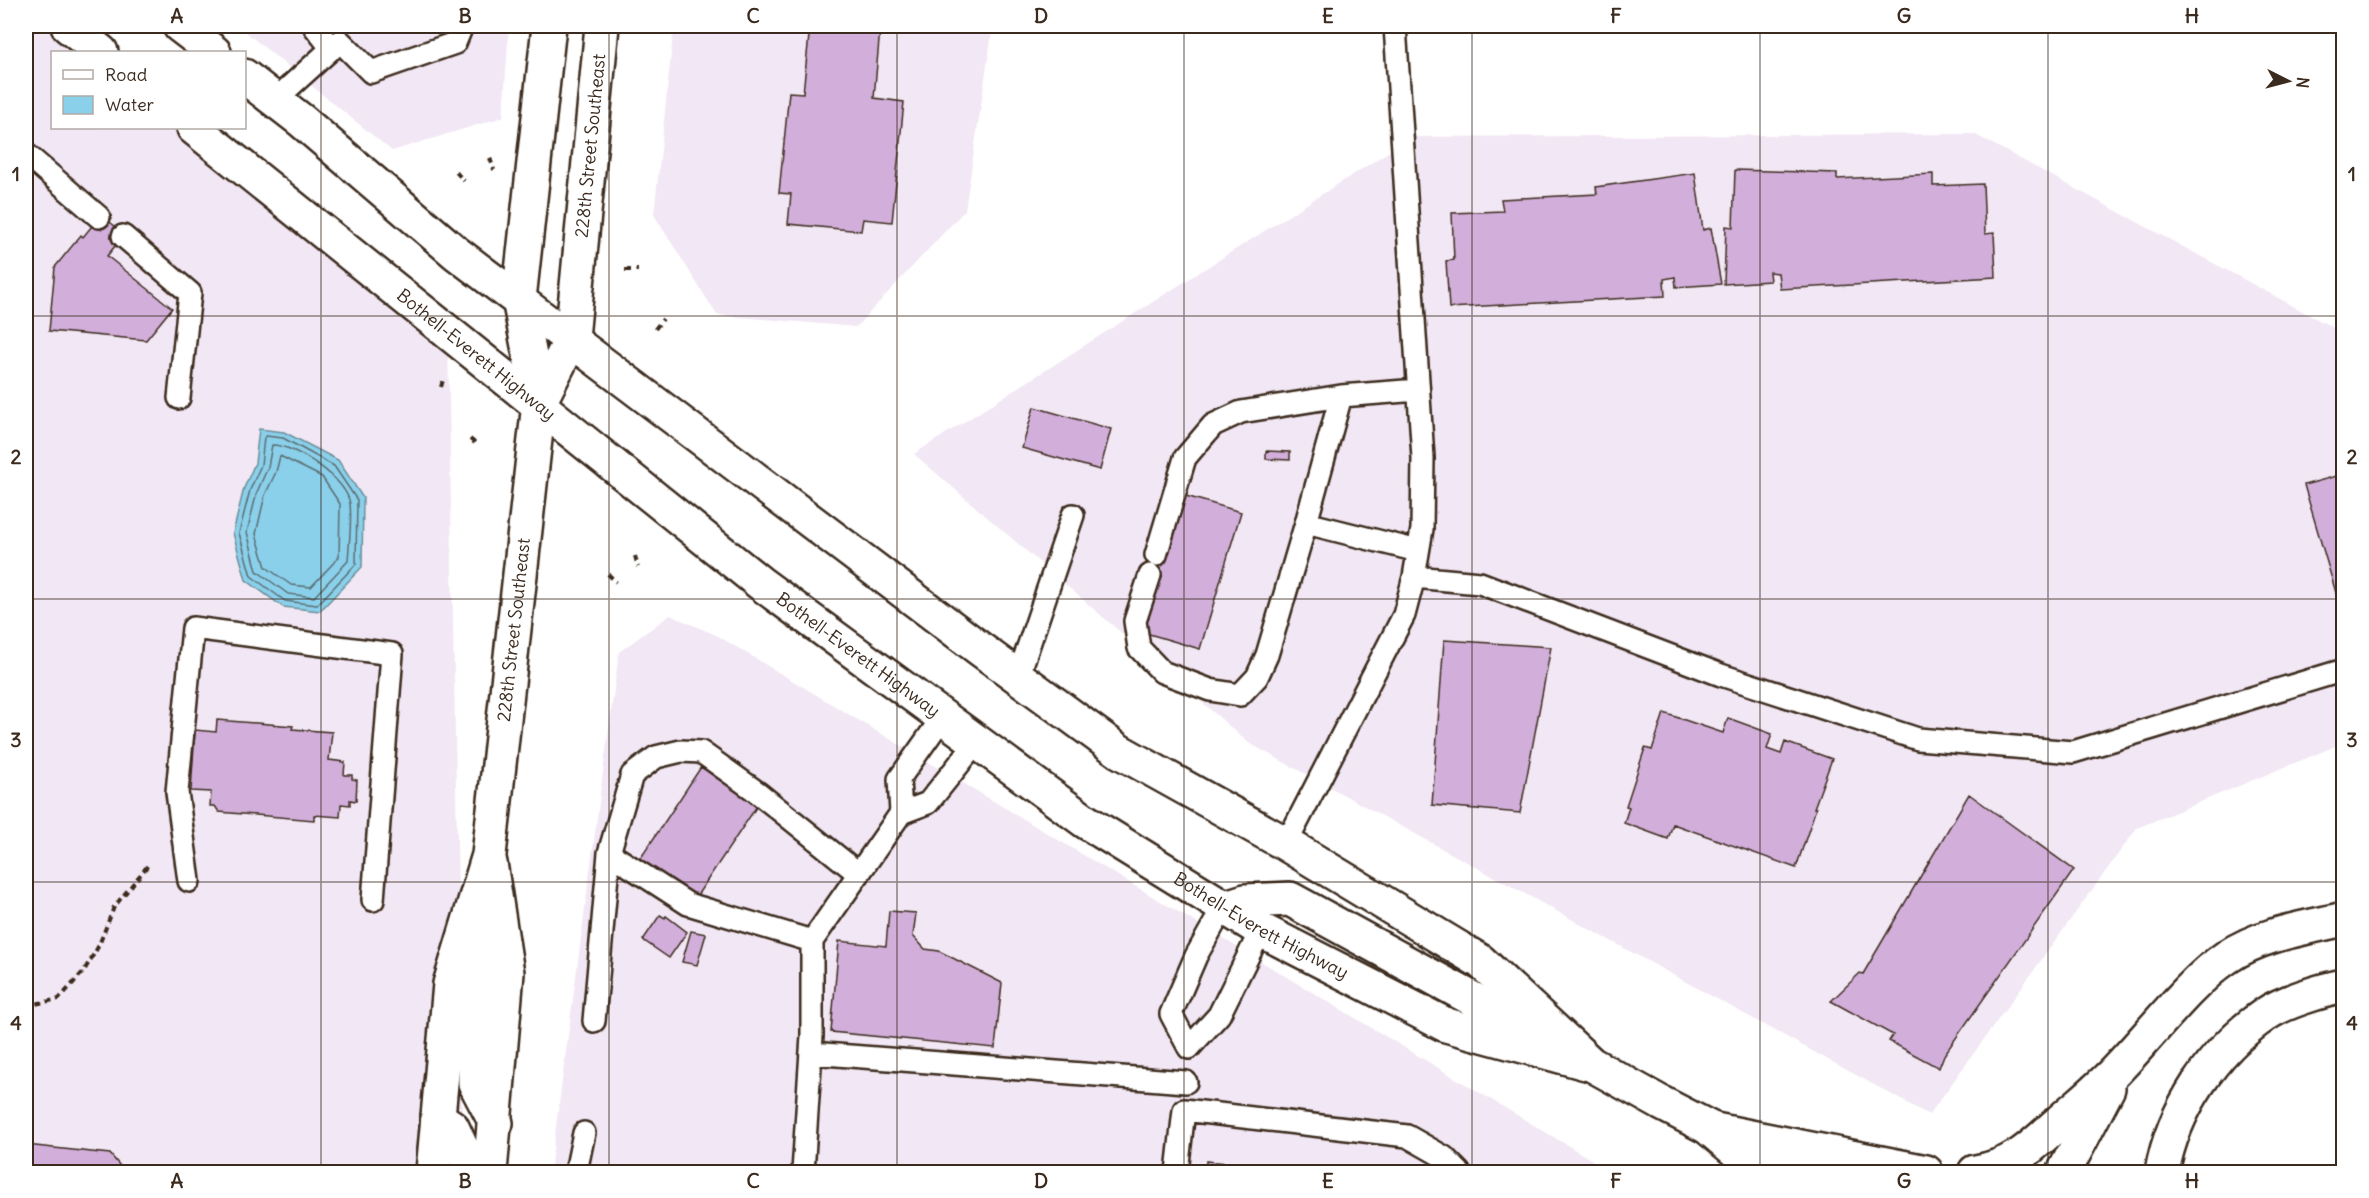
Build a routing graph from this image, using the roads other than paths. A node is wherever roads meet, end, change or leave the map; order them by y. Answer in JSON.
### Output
{"nodes":[{"id":1,"x":68,"y":26,"type":"edge"},
{"id":2,"x":166,"y":26,"type":"edge"},
{"id":3,"x":314,"y":26,"type":"edge"},
{"id":4,"x":462,"y":26,"type":"edge"},
{"id":5,"x":549,"y":26,"type":"edge"},
{"id":6,"x":602,"y":26,"type":"edge"},
{"id":7,"x":1395,"y":26,"type":"edge"},
{"id":8,"x":197,"y":39,"type":"edge"},
{"id":9,"x":332,"y":49,"type":"junction"},
{"id":10,"x":100,"y":51,"type":"edge"},
{"id":11,"x":246,"y":78,"type":"edge"},
{"id":12,"x":276,"y":100,"type":"junction"},
{"id":13,"x":195,"y":129,"type":"edge"},
{"id":14,"x":26,"y":154,"type":"edge"},
{"id":15,"x":99,"y":217,"type":"dead end"},
{"id":16,"x":123,"y":236,"type":"dead end"},
{"id":17,"x":519,"y":299,"type":"junction"},
{"id":18,"x":572,"y":338,"type":"junction"},
{"id":19,"x":1418,"y":390,"type":"junction"},
{"id":20,"x":1341,"y":396,"type":"junction"},
{"id":21,"x":179,"y":398,"type":"dead end"},
{"id":22,"x":539,"y":403,"type":"junction"},
{"id":23,"x":1073,"y":515,"type":"dead end"},
{"id":24,"x":1306,"y":523,"type":"junction"},
{"id":25,"x":1418,"y":551,"type":"junction"},
{"id":26,"x":1156,"y":555,"type":"dead end"},
{"id":27,"x":1150,"y":575,"type":"dead end"},
{"id":28,"x":1414,"y":577,"type":"junction"},
{"id":29,"x":2343,"y":670,"type":"edge"},
{"id":30,"x":1018,"y":677,"type":"junction"},
{"id":31,"x":942,"y":718,"type":"junction"},
{"id":32,"x":976,"y":742,"type":"junction"},
{"id":33,"x":901,"y":813,"type":"junction"},
{"id":34,"x":1286,"y":844,"type":"junction"},
{"id":35,"x":609,"y":853,"type":"junction"},
{"id":36,"x":489,"y":855,"type":"junction"},
{"id":37,"x":859,"y":874,"type":"junction"},
{"id":38,"x":189,"y":881,"type":"dead end"},
{"id":39,"x":373,"y":900,"type":"dead end"},
{"id":40,"x":1223,"y":908,"type":"junction"},
{"id":41,"x":2343,"y":919,"type":"edge"},
{"id":42,"x":1261,"y":930,"type":"junction"},
{"id":43,"x":812,"y":941,"type":"junction"},
{"id":44,"x":2343,"y":986,"type":"edge"},
{"id":45,"x":594,"y":1021,"type":"dead end"},
{"id":46,"x":1189,"y":1048,"type":"junction"},
{"id":47,"x":811,"y":1053,"type":"junction"},
{"id":48,"x":1591,"y":1064,"type":"junction"},
{"id":49,"x":2117,"y":1070,"type":"junction"},
{"id":50,"x":1186,"y":1082,"type":"junction"},
{"id":51,"x":1184,"y":1110,"type":"junction"},
{"id":52,"x":438,"y":1118,"type":"junction"},
{"id":53,"x":1710,"y":1129,"type":"junction"},
{"id":54,"x":584,"y":1133,"type":"dead end"},
{"id":55,"x":433,"y":1173,"type":"edge"},
{"id":56,"x":466,"y":1173,"type":"edge"},
{"id":57,"x":490,"y":1173,"type":"edge"},
{"id":58,"x":576,"y":1173,"type":"edge"},
{"id":59,"x":803,"y":1173,"type":"edge"},
{"id":60,"x":1177,"y":1173,"type":"edge"},
{"id":61,"x":1459,"y":1173,"type":"edge"},
{"id":62,"x":1761,"y":1173,"type":"edge"},
{"id":63,"x":1795,"y":1173,"type":"edge"},
{"id":64,"x":1926,"y":1173,"type":"edge"},
{"id":65,"x":1975,"y":1173,"type":"edge"},
{"id":66,"x":2064,"y":1173,"type":"edge"},
{"id":67,"x":2162,"y":1173,"type":"edge"}],
"edges":[{"from":1,"to":10,"type":"main road"},
{"from":2,"to":8,"type":"main road"},
{"from":3,"to":9,"type":"lane"},
{"from":4,"to":9,"type":"lane"},
{"from":5,"to":17,"type":"main road","name":"228th Street Southeast"},
{"from":6,"to":18,"type":"main road","name":"228th Street Southeast"},
{"from":7,"to":19,"type":"lane"},
{"from":9,"to":12,"type":"lane"},
{"from":11,"to":12,"type":"main road","name":"Bothell-Everett Highway"},
{"from":12,"to":17,"type":"main road","name":"Bothell-Everett Highway"},
{"from":13,"to":22,"type":"main road","name":"Bothell-Everett Highway"},
{"from":14,"to":15,"type":"lane"},
{"from":16,"to":21,"type":"lane"},
{"from":17,"to":18,"type":"main road","name":"Bothell-Everett Highway"},
{"from":17,"to":22,"type":"main road","name":"228th Street Southeast"},
{"from":18,"to":22,"type":"main road","name":"228th Street Southeast"},
{"from":18,"to":30,"type":"main road","name":"Bothell-Everett Highway"},
{"from":19,"to":20,"type":"lane"},
{"from":19,"to":25,"type":"lane"},
{"from":20,"to":24,"type":"lane"},
{"from":20,"to":26,"type":"lane"},
{"from":22,"to":31,"type":"main road","name":"Bothell-Everett Highway"},
{"from":22,"to":36,"type":"main road","name":"228th Street Southeast"},
{"from":23,"to":30,"type":"lane"},
{"from":24,"to":25,"type":"lane"},
{"from":24,"to":27,"type":"lane"},
{"from":25,"to":28,"type":"lane"},
{"from":28,"to":29,"type":"lane"},
{"from":28,"to":34,"type":"lane"},
{"from":30,"to":34,"type":"main road","name":"Bothell-Everett Highway"},
{"from":31,"to":32,"type":"main road","name":"Bothell-Everett Highway"},
{"from":31,"to":33,"type":"lane"},
{"from":32,"to":33,"type":"lane"},
{"from":32,"to":40,"type":"main road","name":"Bothell-Everett Highway"},
{"from":33,"to":37,"type":"lane"},
{"from":34,"to":48,"type":"main road","name":"Bothell-Everett Highway"},
{"from":35,"to":37,"type":"lane"},
{"from":35,"to":43,"type":"lane"},
{"from":35,"to":45,"type":"lane"},
{"from":36,"to":52,"type":"main road","name":"228th Street Southeast"},
{"from":36,"to":57,"type":"main road","name":"228th Street Southeast"},
{"from":37,"to":43,"type":"lane"},
{"from":38,"to":39,"type":"lane"},
{"from":40,"to":42,"type":"main road","name":"Bothell-Everett Highway"},
{"from":40,"to":46,"type":"lane"},
{"from":40,"to":48,"type":"main road"},
{"from":41,"to":49,"type":"main road"},
{"from":42,"to":46,"type":"lane"},
{"from":42,"to":48,"type":"main road","name":"Bothell-Everett Highway"},
{"from":43,"to":47,"type":"lane"},
{"from":44,"to":67,"type":"main road"},
{"from":46,"to":50,"type":"lane"},
{"from":47,"to":50,"type":"lane"},
{"from":47,"to":59,"type":"lane"},
{"from":48,"to":53,"type":"main road","name":"Bothell-Everett Highway"},
{"from":49,"to":65,"type":"main road"},
{"from":49,"to":66,"type":"main road"},
{"from":50,"to":51,"type":"lane"},
{"from":51,"to":60,"type":"lane"},
{"from":51,"to":61,"type":"lane"},
{"from":52,"to":55,"type":"main road","name":"228th Street Southeast"},
{"from":52,"to":56,"type":"main road"},
{"from":53,"to":62,"type":"main road"},
{"from":53,"to":63,"type":"main road","name":"Bothell-Everett Highway"},
{"from":53,"to":64,"type":"main road"},
{"from":54,"to":58,"type":"lane"}]}
